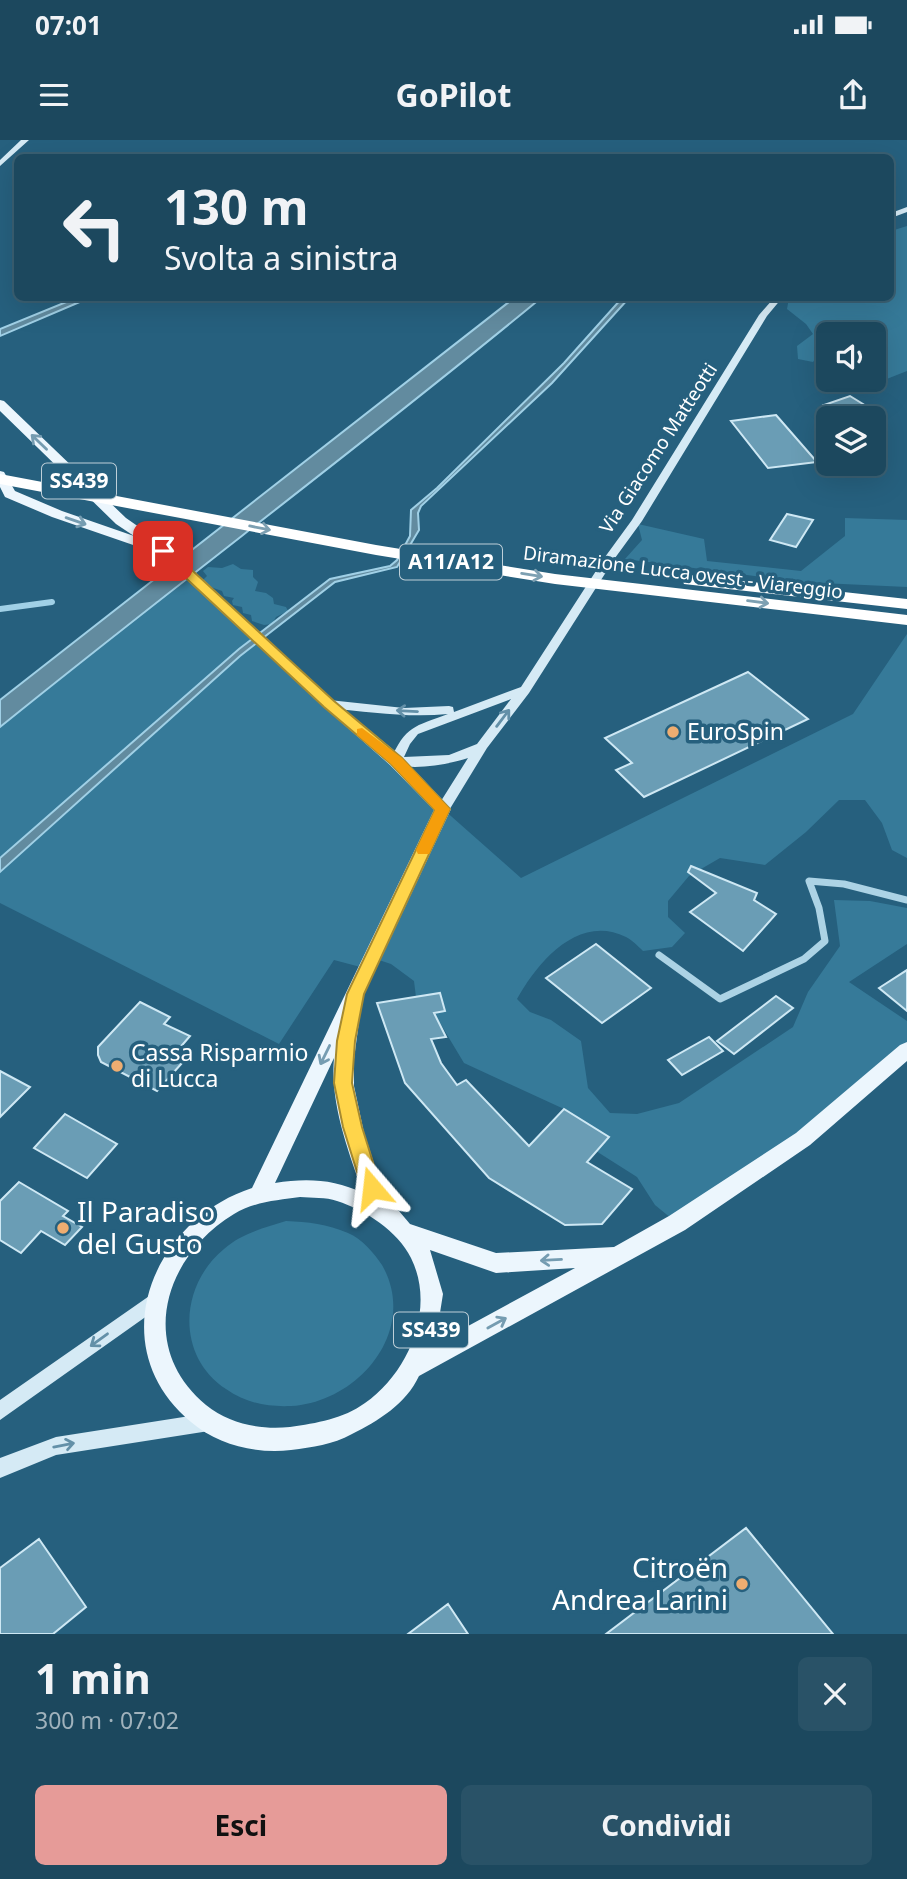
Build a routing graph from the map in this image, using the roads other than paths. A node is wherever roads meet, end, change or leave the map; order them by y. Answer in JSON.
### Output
{"nodes":[{"id":1,"x":25,"y":140,"type":"edge"},
{"id":2,"x":0,"y":164,"type":"edge"},
{"id":3,"x":775,"y":301,"type":"edge"},
{"id":4,"x":0,"y":404,"type":"edge"},
{"id":5,"x":0,"y":466,"type":"edge"},
{"id":6,"x":0,"y":477,"type":"edge"},
{"id":7,"x":163,"y":551,"type":"junction"},
{"id":8,"x":907,"y":604,"type":"edge"},
{"id":9,"x":907,"y":620,"type":"edge"},
{"id":10,"x":524,"y":690,"type":"junction"},
{"id":11,"x":329,"y":704,"type":"junction"},
{"id":12,"x":475,"y":706,"type":"junction"},
{"id":13,"x":482,"y":746,"type":"junction"},
{"id":14,"x":396,"y":761,"type":"junction"},
{"id":15,"x":443,"y":809,"type":"junction"},
{"id":16,"x":907,"y":900,"type":"edge"},
{"id":17,"x":659,"y":955,"type":"dead end"},
{"id":18,"x":355,"y":994,"type":"junction"},
{"id":19,"x":907,"y":1050,"type":"edge"},
{"id":20,"x":259,"y":1195,"type":"junction"},
{"id":21,"x":378,"y":1208,"type":"junction"},
{"id":22,"x":406,"y":1232,"type":"junction"},
{"id":23,"x":619,"y":1256,"type":"junction"},
{"id":24,"x":155,"y":1300,"type":"junction"},
{"id":25,"x":416,"y":1367,"type":"junction"},
{"id":26,"x":0,"y":1411,"type":"edge"},
{"id":27,"x":209,"y":1422,"type":"junction"},
{"id":28,"x":0,"y":1468,"type":"edge"}],
"edges":[{"from":1,"to":2,"type":"main road"},
{"from":3,"to":10,"type":"main road","name":"Via Giacomo Matteotti"},
{"from":7,"to":4,"type":"main road","number":"SS439","one_way":true},
{"from":5,"to":8,"type":"highway","name":"Diramazione Lucca ovest - Viareggio","number":"A11/A12"},
{"from":6,"to":7,"type":"main road","number":"SS439","one_way":true},
{"from":6,"to":9,"type":"highway","name":"Diramazione Lucca ovest - Viareggio","number":"A11/A12","one_way":true},
{"from":7,"to":11,"type":"main road","number":"SS439"},
{"from":10,"to":12,"type":"main road"},
{"from":13,"to":10,"type":"main road","name":"Via Giacomo Matteotti","one_way":true},
{"from":12,"to":11,"type":"main road","one_way":true},
{"from":11,"to":14,"type":"main road","number":"SS439"},
{"from":12,"to":14,"type":"main road"},
{"from":13,"to":14,"type":"main road","name":"Via Giacomo Matteotti"},
{"from":13,"to":15,"type":"main road","name":"Via Giacomo Matteotti"},
{"from":14,"to":15,"type":"main road","number":"SS439"},
{"from":15,"to":18,"type":"main road"},
{"from":16,"to":17,"type":"street"},
{"from":18,"to":20,"type":"main road","one_way":true},
{"from":18,"to":21,"type":"main road"},
{"from":19,"to":23,"type":"main road","number":"SS439"},
{"from":20,"to":21,"type":"main road","number":"SS439"},
{"from":20,"to":24,"type":"main road","number":"SS439"},
{"from":21,"to":22,"type":"main road","number":"SS439"},
{"from":23,"to":22,"type":"main road","number":"SS439","one_way":true},
{"from":22,"to":25,"type":"main road","number":"SS439"},
{"from":25,"to":23,"type":"main road","number":"SS439","one_way":true},
{"from":24,"to":26,"type":"main road","one_way":true},
{"from":24,"to":27,"type":"main road","number":"SS439"},
{"from":25,"to":27,"type":"main road","number":"SS439"},
{"from":28,"to":27,"type":"main road","one_way":true}]}
